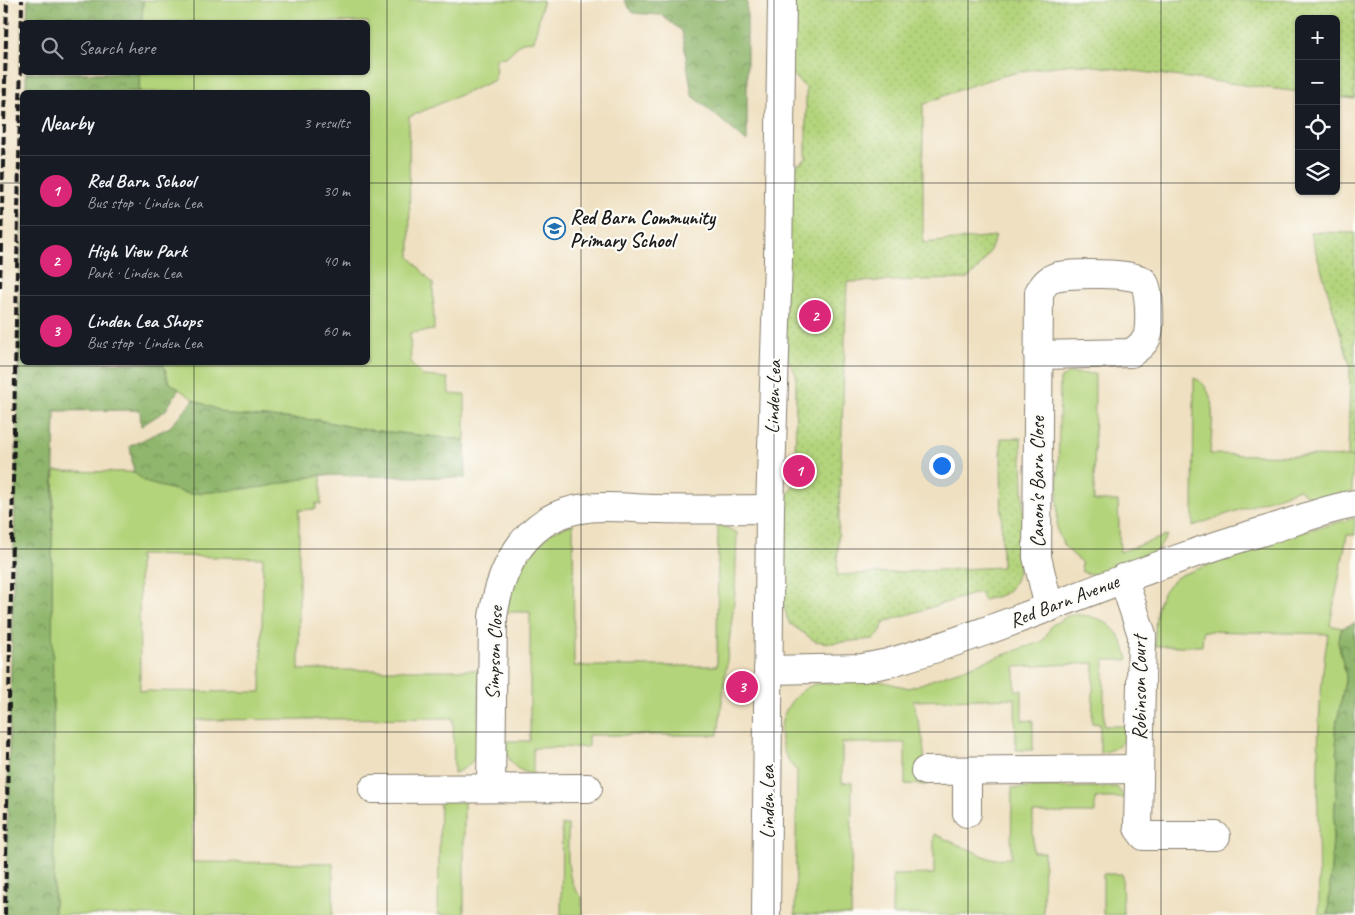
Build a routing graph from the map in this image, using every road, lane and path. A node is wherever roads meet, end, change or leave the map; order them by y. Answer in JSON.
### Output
{"nodes":[{"id":1,"x":782,"y":0,"type":"edge"},
{"id":2,"x":1038,"y":355,"type":"junction"},
{"id":3,"x":1355,"y":504,"type":"edge"},
{"id":4,"x":770,"y":509,"type":"junction"},
{"id":5,"x":1124,"y":578,"type":"junction"},
{"id":6,"x":1049,"y":608,"type":"junction"},
{"id":7,"x":768,"y":670,"type":"junction"},
{"id":8,"x":1139,"y":769,"type":"junction"},
{"id":9,"x":925,"y":771,"type":"dead end"},
{"id":10,"x":967,"y":771,"type":"junction"},
{"id":11,"x":491,"y":788,"type":"junction"},
{"id":12,"x":588,"y":788,"type":"dead end"},
{"id":13,"x":373,"y":789,"type":"dead end"},
{"id":14,"x":966,"y":813,"type":"dead end"},
{"id":15,"x":1216,"y":836,"type":"dead end"},
{"id":16,"x":766,"y":915,"type":"edge"}],
"edges":[{"from":1,"to":4,"type":"street","name":"Linden Lea"},
{"from":2,"to":2,"type":"street","name":"Canon's Barn Close"},
{"from":2,"to":6,"type":"street","name":"Canon's Barn Close"},
{"from":3,"to":5,"type":"street","name":"Red Barn Avenue"},
{"from":4,"to":7,"type":"street","name":"Linden Lea"},
{"from":4,"to":11,"type":"street","name":"Simpson Close"},
{"from":5,"to":6,"type":"street","name":"Red Barn Avenue"},
{"from":5,"to":8,"type":"street","name":"Robinson Court"},
{"from":6,"to":7,"type":"street","name":"Red Barn Avenue"},
{"from":7,"to":16,"type":"street","name":"Linden Lea"},
{"from":8,"to":10,"type":"street","name":"Robinson Court"},
{"from":8,"to":15,"type":"street","name":"Robinson Court"},
{"from":9,"to":10,"type":"street","name":"Robinson Court"},
{"from":10,"to":14,"type":"street"},
{"from":11,"to":12,"type":"street"},
{"from":11,"to":13,"type":"street"}]}
